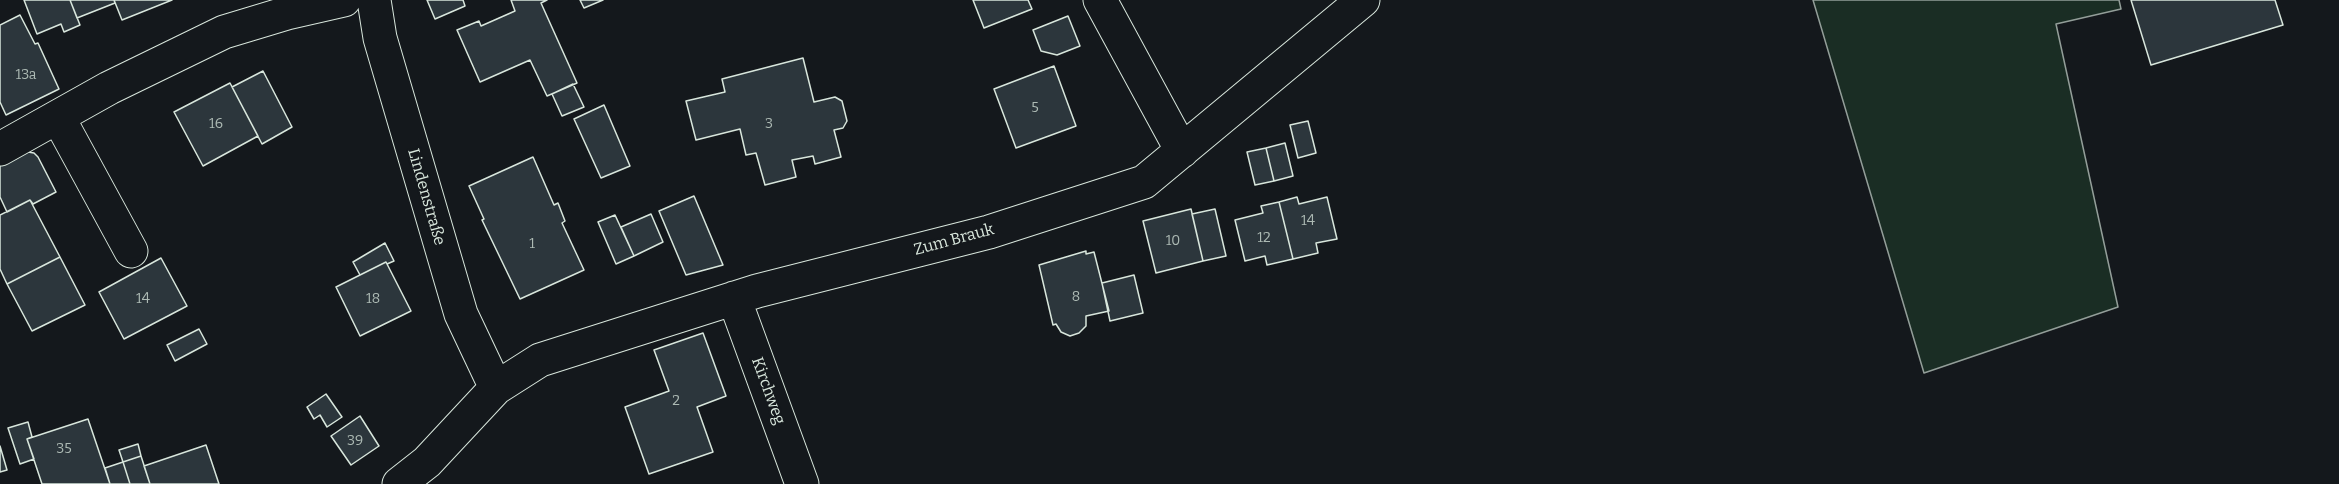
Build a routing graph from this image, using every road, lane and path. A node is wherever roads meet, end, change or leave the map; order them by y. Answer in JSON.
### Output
{"nodes":[{"id":1,"x":344,"y":0,"type":"edge"},
{"id":2,"x":374,"y":0,"type":"edge"},
{"id":3,"x":1100,"y":0,"type":"edge"},
{"id":4,"x":1363,"y":0,"type":"edge"},
{"id":5,"x":58,"y":117,"type":"junction"},
{"id":6,"x":0,"y":149,"type":"edge"},
{"id":7,"x":1182,"y":151,"type":"junction"},
{"id":8,"x":131,"y":251,"type":"dead end"},
{"id":9,"x":734,"y":298,"type":"junction"},
{"id":10,"x":496,"y":388,"type":"junction"},
{"id":11,"x":399,"y":484,"type":"edge"},
{"id":12,"x":802,"y":484,"type":"edge"}],
"edges":[{"from":1,"to":5,"type":"street"},
{"from":2,"to":10,"type":"street","name":"Lindenstraße"},
{"from":3,"to":7,"type":"street"},
{"from":4,"to":7,"type":"street","name":"Zum Brauk"},
{"from":5,"to":6,"type":"street"},
{"from":5,"to":8,"type":"street"},
{"from":7,"to":9,"type":"street","name":"Zum Brauk"},
{"from":9,"to":10,"type":"street","name":"Zum Brauk"},
{"from":9,"to":12,"type":"street","name":"Kirchweg"},
{"from":10,"to":11,"type":"street","name":"Zum Brauk"}]}
